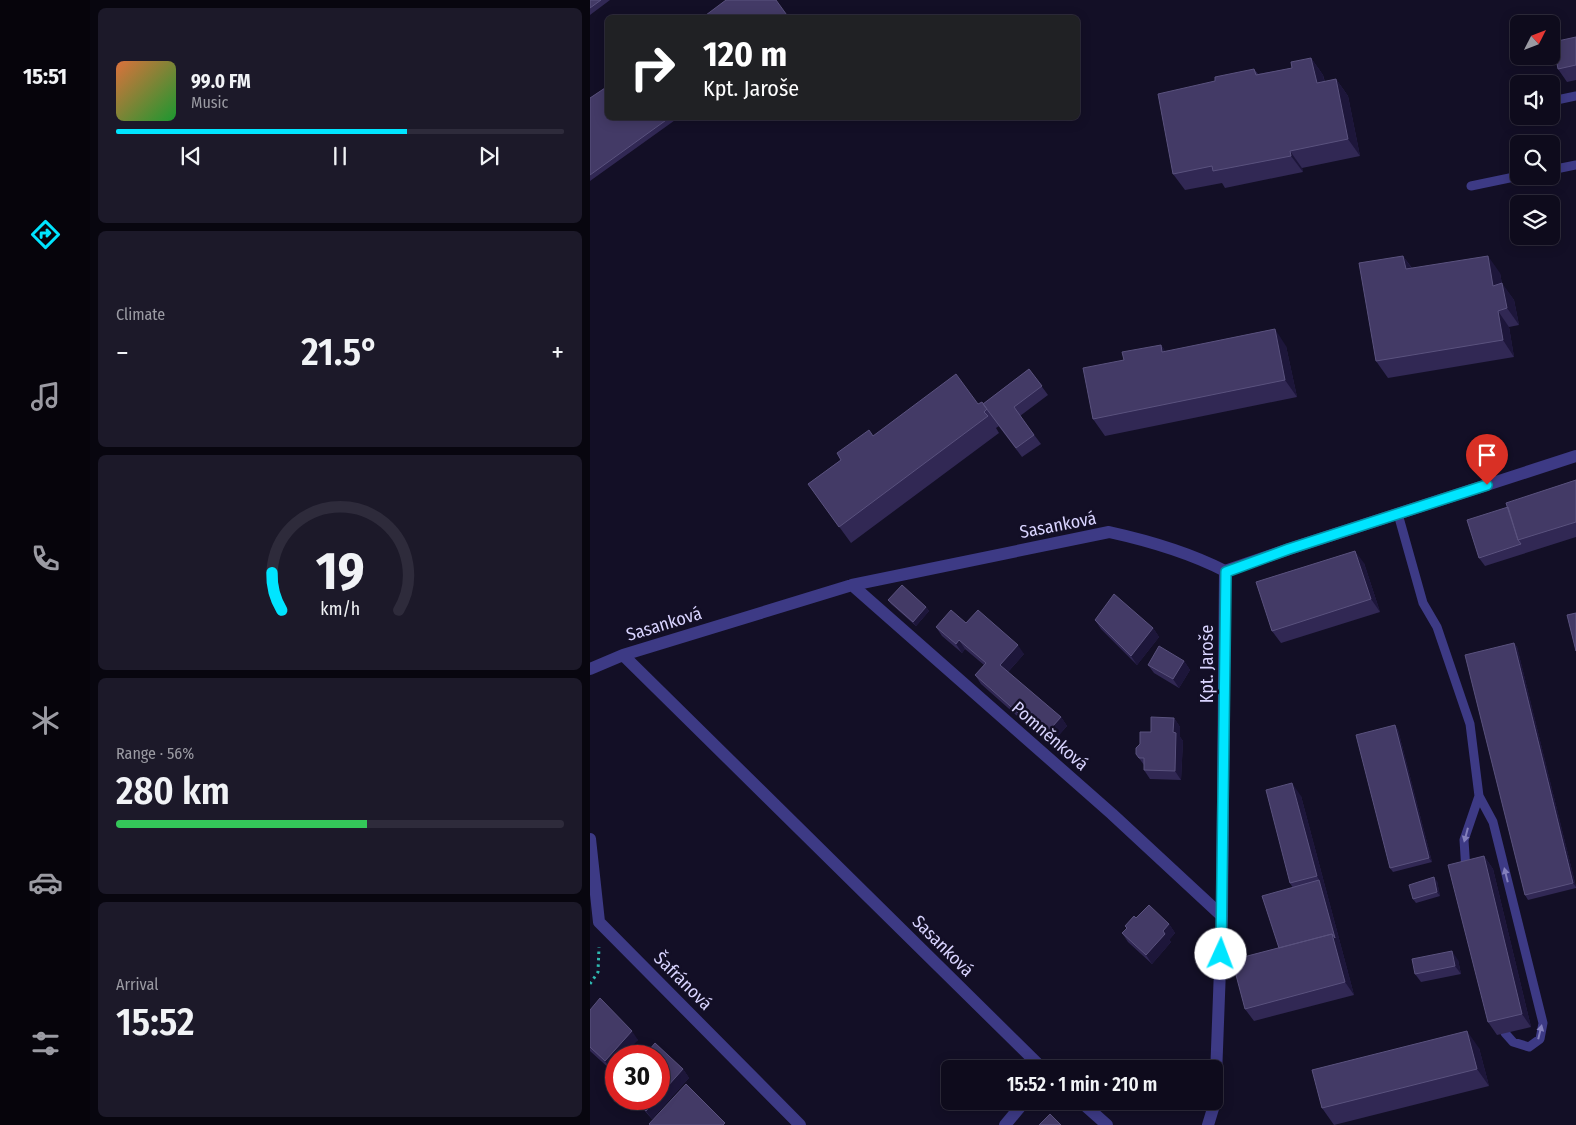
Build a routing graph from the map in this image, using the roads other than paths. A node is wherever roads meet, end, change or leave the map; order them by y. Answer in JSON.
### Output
{"nodes":[{"id":1,"x":1576,"y":96,"type":"edge"},
{"id":2,"x":1560,"y":99,"type":"edge"},
{"id":3,"x":1576,"y":165,"type":"edge"},
{"id":4,"x":1560,"y":168,"type":"edge"},
{"id":5,"x":1510,"y":178,"type":"edge"},
{"id":6,"x":1471,"y":186,"type":"dead end"},
{"id":7,"x":1576,"y":456,"type":"edge"},
{"id":8,"x":1398,"y":514,"type":"junction"},
{"id":9,"x":1226,"y":572,"type":"junction"},
{"id":10,"x":852,"y":585,"type":"junction"},
{"id":11,"x":623,"y":655,"type":"junction"},
{"id":12,"x":590,"y":669,"type":"edge"},
{"id":13,"x":1479,"y":796,"type":"junction"},
{"id":14,"x":590,"y":839,"type":"edge"},
{"id":15,"x":1466,"y":876,"type":"edge"},
{"id":16,"x":1222,"y":916,"type":"junction"},
{"id":17,"x":1505,"y":1033,"type":"edge"},
{"id":18,"x":1034,"y":1060,"type":"edge"},
{"id":19,"x":1018,"y":1110,"type":"edge"},
{"id":20,"x":1090,"y":1110,"type":"edge"},
{"id":21,"x":800,"y":1125,"type":"edge"},
{"id":22,"x":1005,"y":1125,"type":"edge"},
{"id":23,"x":1107,"y":1125,"type":"edge"},
{"id":24,"x":1208,"y":1125,"type":"edge"}],
"edges":[{"from":1,"to":2,"type":"lane"},
{"from":3,"to":4,"type":"lane"},
{"from":5,"to":6,"type":"lane"},
{"from":7,"to":8,"type":"street"},
{"from":8,"to":9,"type":"street"},
{"from":8,"to":13,"type":"lane"},
{"from":9,"to":10,"type":"street","name":"Sasanková"},
{"from":9,"to":16,"type":"street","name":"Kpt. Jaroše"},
{"from":10,"to":11,"type":"street","name":"Sasanková"},
{"from":10,"to":16,"type":"street","name":"Pomněnková"},
{"from":11,"to":12,"type":"street"},
{"from":11,"to":18,"type":"street","name":"Sasanková"},
{"from":13,"to":15,"type":"lane","one_way":true},
{"from":17,"to":13,"type":"lane","one_way":true},
{"from":14,"to":21,"type":"street","name":"Šafránová"},
{"from":16,"to":24,"type":"street","name":"Kpt. Jaroše"},
{"from":19,"to":22,"type":"street"},
{"from":20,"to":23,"type":"street"}]}
